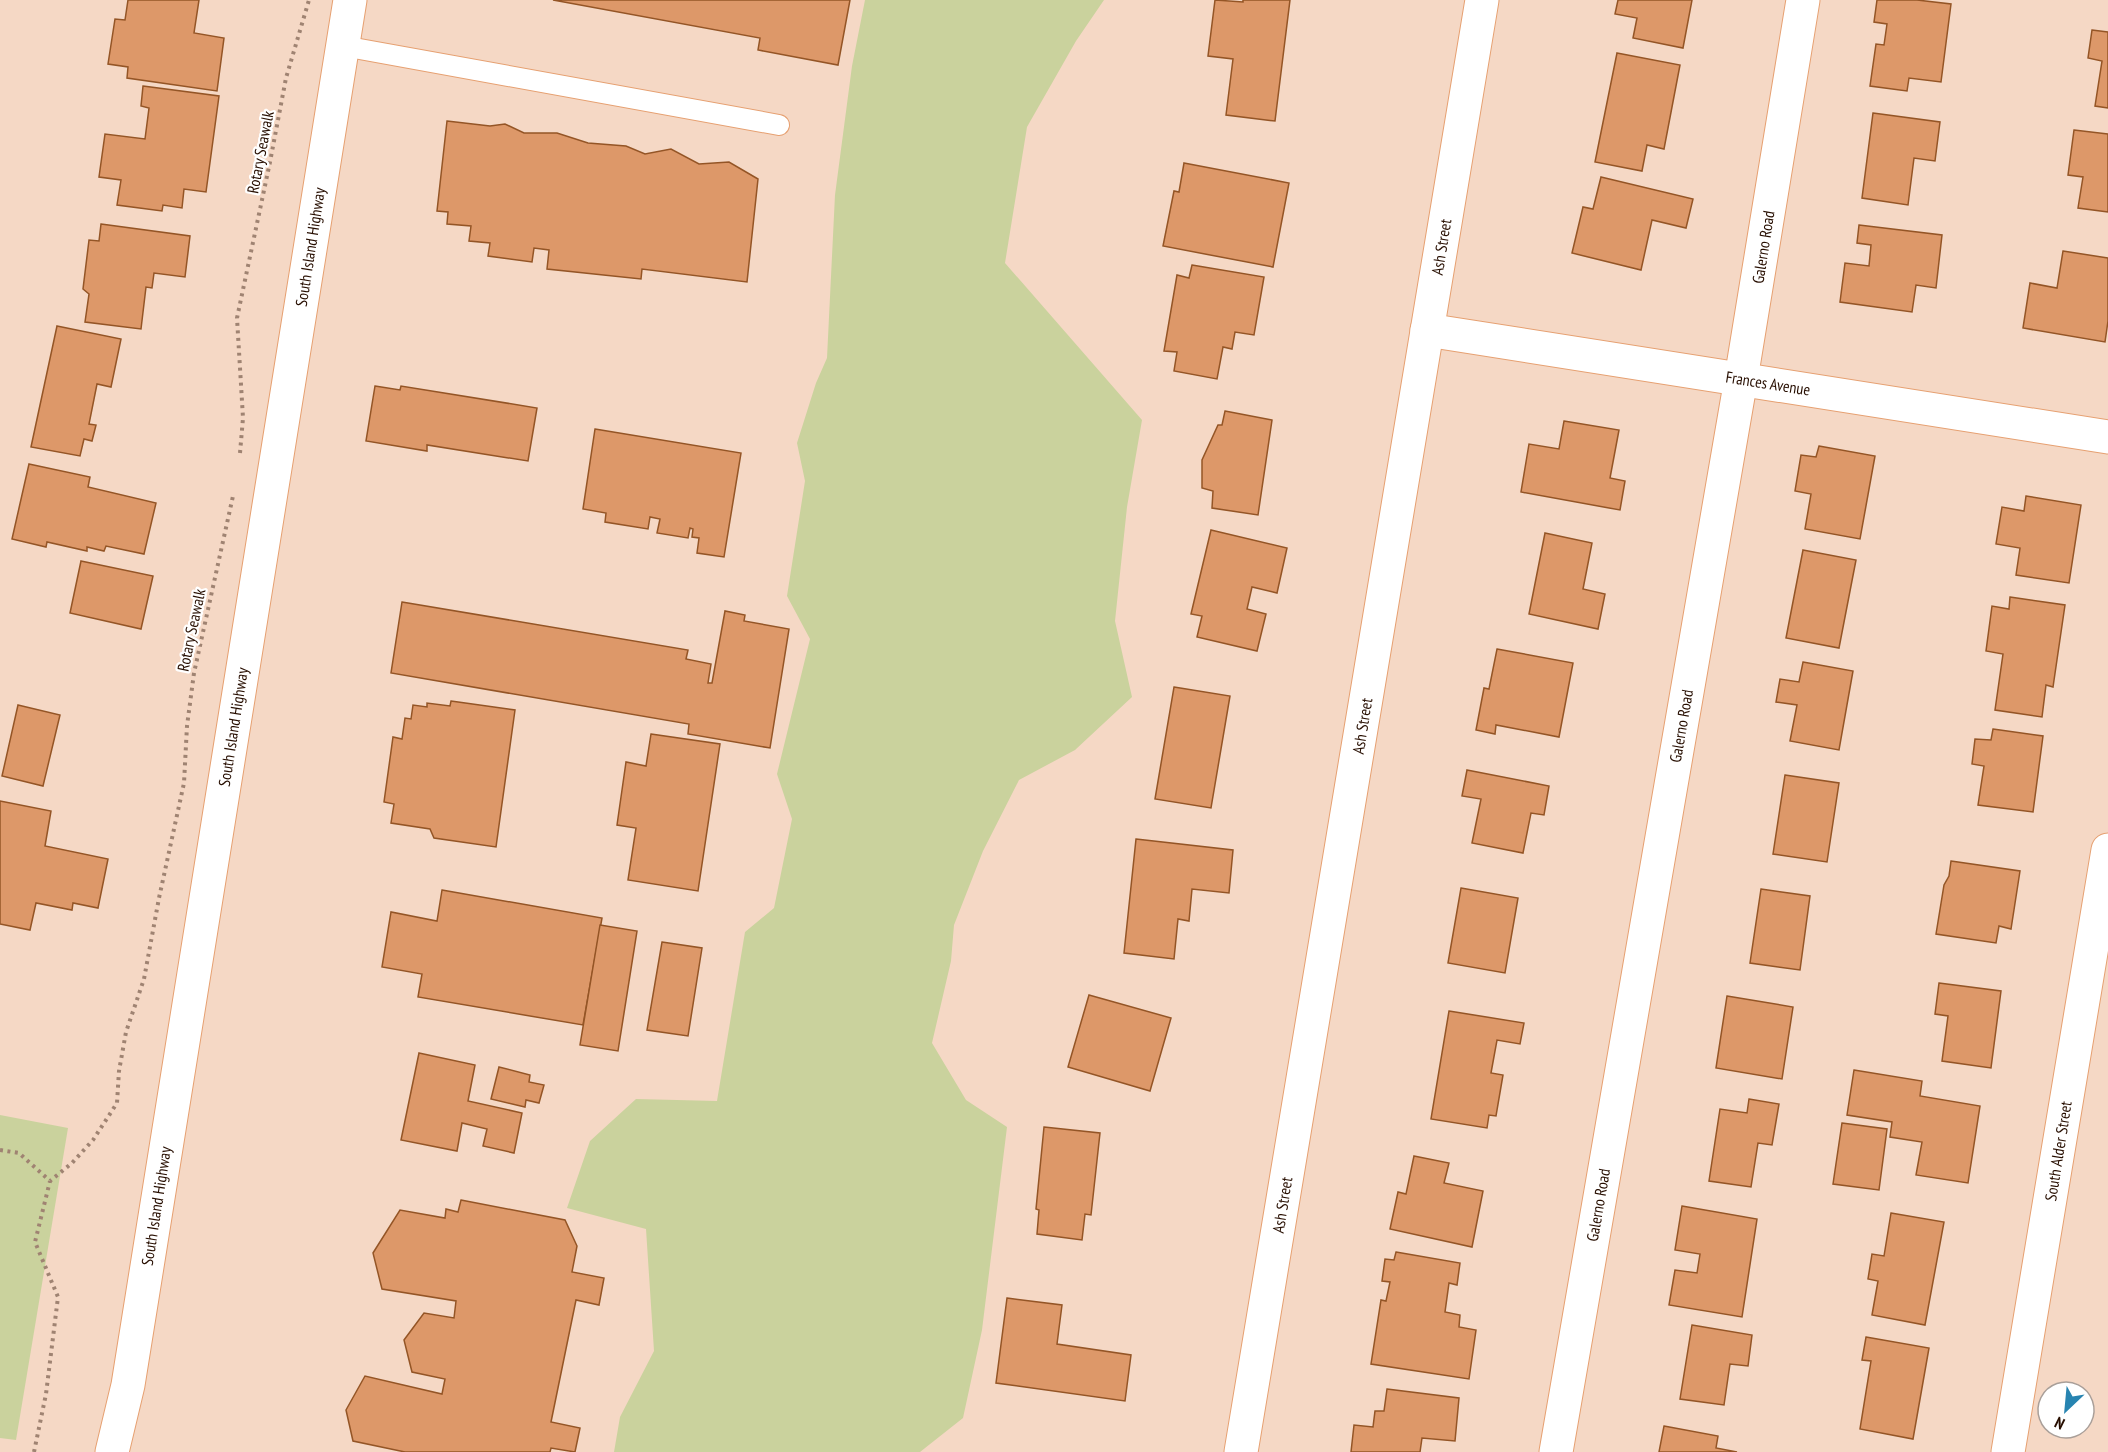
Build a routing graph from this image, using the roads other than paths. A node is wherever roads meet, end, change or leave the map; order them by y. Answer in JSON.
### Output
{"nodes":[{"id":1,"x":350,"y":0,"type":"edge"},
{"id":2,"x":1482,"y":0,"type":"edge"},
{"id":3,"x":1803,"y":0,"type":"edge"},
{"id":4,"x":342,"y":46,"type":"junction"},
{"id":5,"x":779,"y":125,"type":"dead end"},
{"id":6,"x":1428,"y":330,"type":"junction"},
{"id":7,"x":1741,"y":379,"type":"junction"},
{"id":8,"x":2108,"y":437,"type":"edge"},
{"id":9,"x":2108,"y":850,"type":"edge"},
{"id":10,"x":112,"y":1452,"type":"edge"},
{"id":11,"x":1241,"y":1452,"type":"edge"},
{"id":12,"x":1556,"y":1452,"type":"edge"},
{"id":13,"x":2008,"y":1452,"type":"edge"}],
"edges":[{"from":1,"to":4,"type":"street","name":"South Island Highway"},
{"from":2,"to":6,"type":"street","name":"Ash Street"},
{"from":3,"to":7,"type":"street","name":"Galerno Road"},
{"from":4,"to":5,"type":"lane"},
{"from":4,"to":10,"type":"street","name":"South Island Highway"},
{"from":6,"to":7,"type":"street","name":"Frances Avenue"},
{"from":6,"to":11,"type":"street","name":"Ash Street"},
{"from":7,"to":8,"type":"street","name":"Frances Avenue"},
{"from":7,"to":12,"type":"street","name":"Galerno Road"},
{"from":9,"to":13,"type":"street","name":"South Alder Street"}]}
